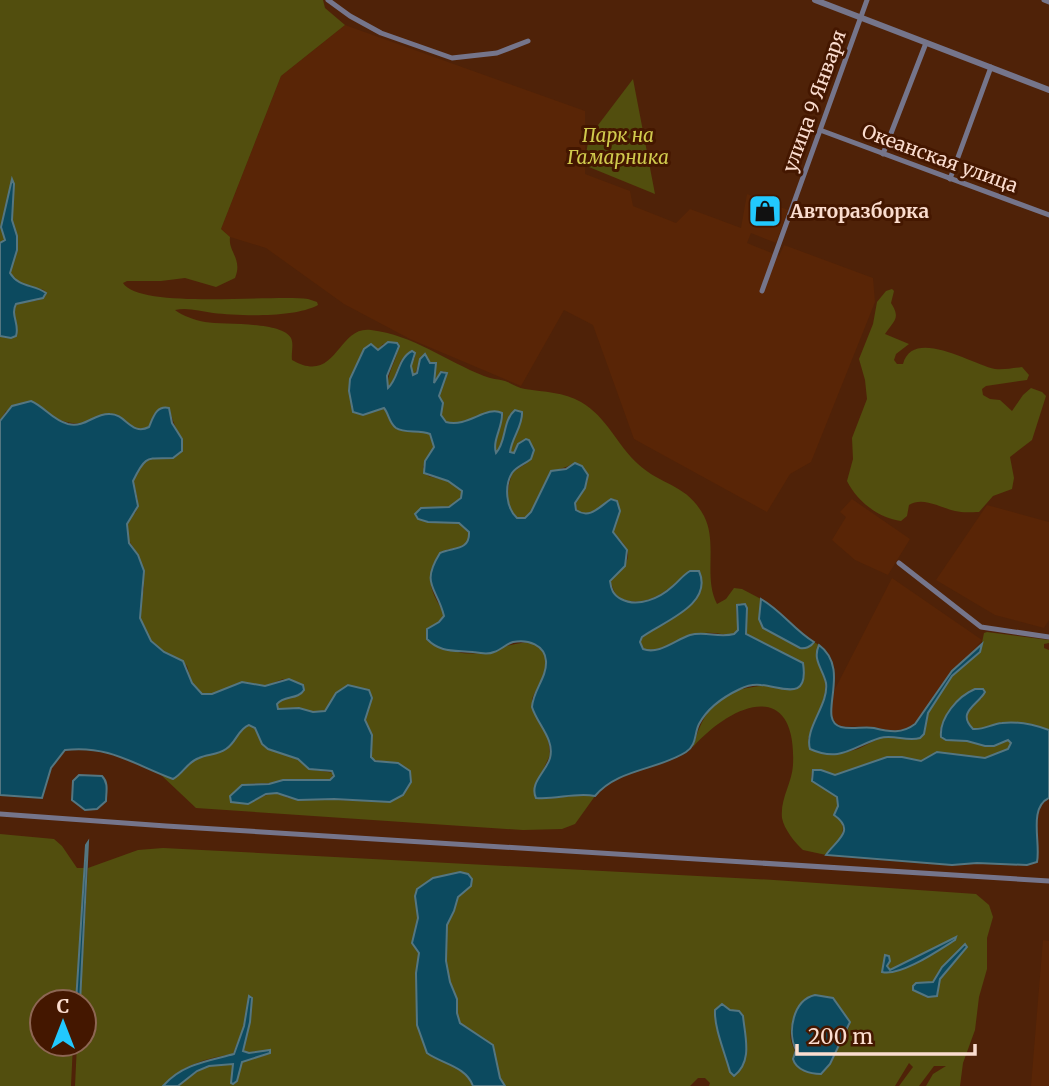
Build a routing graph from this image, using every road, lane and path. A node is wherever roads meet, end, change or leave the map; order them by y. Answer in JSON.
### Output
{"nodes":[{"id":1,"x":328,"y":0,"type":"edge"},
{"id":2,"x":815,"y":0,"type":"edge"},
{"id":3,"x":867,"y":0,"type":"edge"},
{"id":4,"x":1044,"y":0,"type":"edge"},
{"id":5,"x":1049,"y":2,"type":"edge"},
{"id":6,"x":861,"y":17,"type":"junction"},
{"id":7,"x":528,"y":41,"type":"dead end"},
{"id":8,"x":926,"y":43,"type":"junction"},
{"id":9,"x":991,"y":67,"type":"junction"},
{"id":10,"x":1049,"y":90,"type":"edge"},
{"id":11,"x":820,"y":130,"type":"junction"},
{"id":12,"x":883,"y":154,"type":"junction"},
{"id":13,"x":950,"y":179,"type":"junction"},
{"id":14,"x":1049,"y":215,"type":"edge"},
{"id":15,"x":762,"y":291,"type":"dead end"},
{"id":16,"x":899,"y":563,"type":"dead end"},
{"id":17,"x":1049,"y":637,"type":"edge"},
{"id":18,"x":0,"y":814,"type":"edge"},
{"id":19,"x":1049,"y":881,"type":"edge"}],
"edges":[{"from":1,"to":7,"type":"street"},
{"from":2,"to":6,"type":"street"},
{"from":3,"to":6,"type":"street","name":"улица 9 Января"},
{"from":4,"to":5,"type":"street"},
{"from":6,"to":8,"type":"street"},
{"from":6,"to":11,"type":"street","name":"улица 9 Января"},
{"from":8,"to":9,"type":"street"},
{"from":8,"to":12,"type":"street"},
{"from":9,"to":10,"type":"street"},
{"from":9,"to":13,"type":"street"},
{"from":11,"to":12,"type":"street","name":"Океанская улица"},
{"from":11,"to":15,"type":"street","name":"улица 9 Января"},
{"from":12,"to":13,"type":"street","name":"Океанская улица"},
{"from":13,"to":14,"type":"street","name":"Океанская улица"},
{"from":16,"to":17,"type":"street"},
{"from":18,"to":19,"type":"street"}]}
